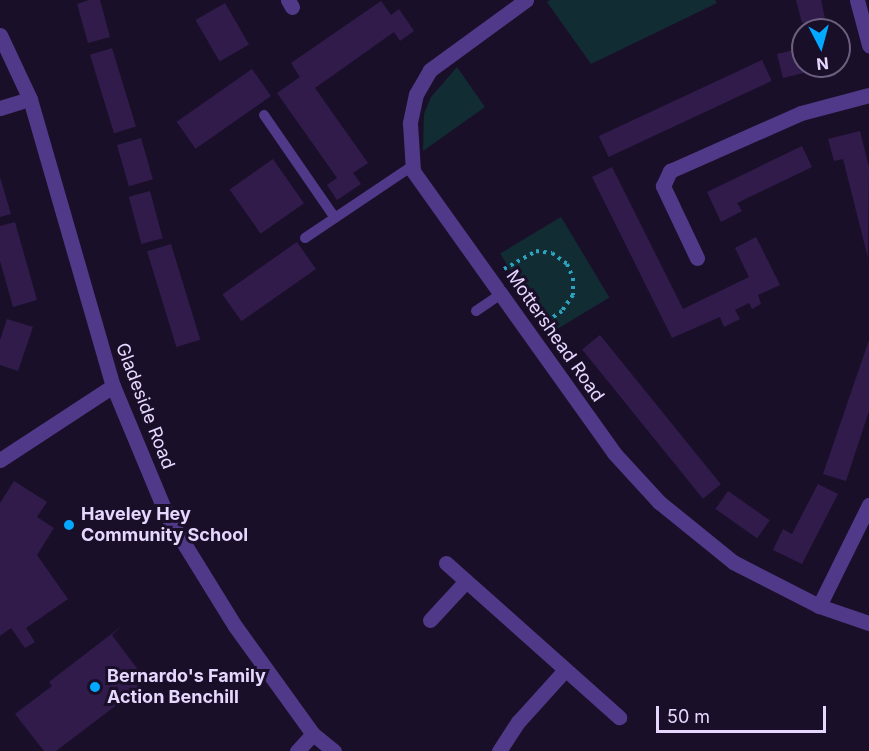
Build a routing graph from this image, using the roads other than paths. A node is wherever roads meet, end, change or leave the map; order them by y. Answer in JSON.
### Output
{"nodes":[{"id":1,"x":526,"y":0,"type":"edge"},
{"id":2,"x":857,"y":0,"type":"edge"},
{"id":3,"x":0,"y":35,"type":"edge"},
{"id":4,"x":869,"y":45,"type":"edge"},
{"id":5,"x":869,"y":96,"type":"edge"},
{"id":6,"x":30,"y":99,"type":"junction"},
{"id":7,"x":0,"y":108,"type":"edge"},
{"id":8,"x":264,"y":115,"type":"dead end"},
{"id":9,"x":412,"y":166,"type":"junction"},
{"id":10,"x":335,"y":218,"type":"junction"},
{"id":11,"x":305,"y":238,"type":"dead end"},
{"id":12,"x":697,"y":258,"type":"dead end"},
{"id":13,"x":501,"y":294,"type":"junction"},
{"id":14,"x":476,"y":311,"type":"dead end"},
{"id":15,"x":113,"y":386,"type":"junction"},
{"id":16,"x":0,"y":460,"type":"edge"},
{"id":17,"x":869,"y":505,"type":"edge"},
{"id":18,"x":446,"y":563,"type":"dead end"},
{"id":19,"x":466,"y":581,"type":"junction"},
{"id":20,"x":819,"y":606,"type":"junction"},
{"id":21,"x":430,"y":620,"type":"dead end"},
{"id":22,"x":869,"y":623,"type":"edge"},
{"id":23,"x":565,"y":670,"type":"junction"},
{"id":24,"x":619,"y":717,"type":"dead end"},
{"id":25,"x":313,"y":734,"type":"junction"},
{"id":26,"x":297,"y":751,"type":"edge"},
{"id":27,"x":334,"y":751,"type":"edge"},
{"id":28,"x":499,"y":751,"type":"edge"}],
"edges":[{"from":1,"to":9,"type":"street"},
{"from":2,"to":4,"type":"street"},
{"from":3,"to":6,"type":"street","name":"Gladeside Road"},
{"from":5,"to":12,"type":"street"},
{"from":6,"to":7,"type":"street"},
{"from":6,"to":15,"type":"street","name":"Gladeside Road"},
{"from":8,"to":10,"type":"lane"},
{"from":9,"to":10,"type":"lane"},
{"from":9,"to":13,"type":"street","name":"Mottershead Road"},
{"from":10,"to":11,"type":"lane"},
{"from":13,"to":14,"type":"lane"},
{"from":13,"to":20,"type":"street","name":"Mottershead Road"},
{"from":15,"to":16,"type":"street"},
{"from":15,"to":25,"type":"street","name":"Gladeside Road"},
{"from":17,"to":20,"type":"street"},
{"from":18,"to":19,"type":"street"},
{"from":19,"to":21,"type":"street"},
{"from":19,"to":23,"type":"street"},
{"from":20,"to":22,"type":"street","name":"Mottershead Road"},
{"from":23,"to":24,"type":"street"},
{"from":23,"to":28,"type":"street"},
{"from":25,"to":26,"type":"street"},
{"from":25,"to":27,"type":"street","name":"Gladeside Road"}]}
